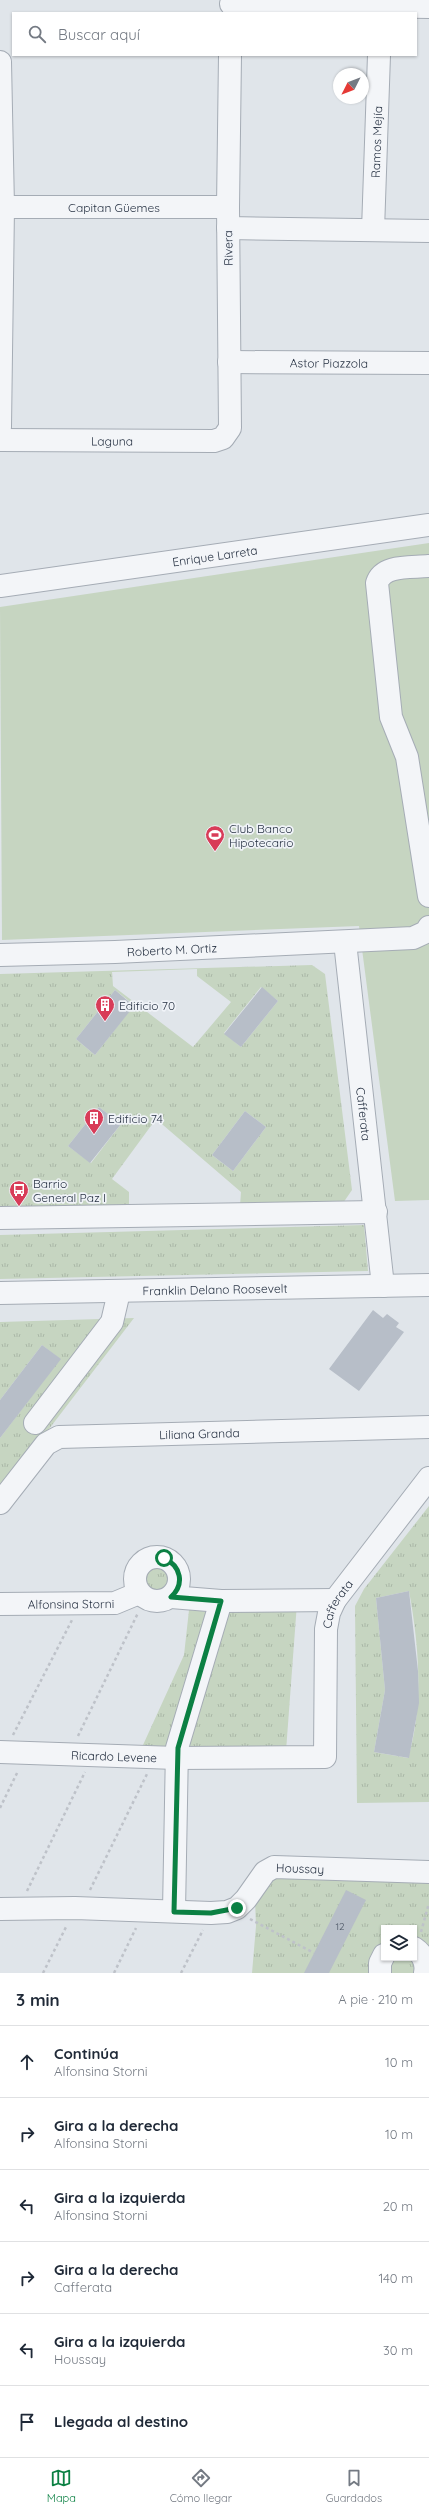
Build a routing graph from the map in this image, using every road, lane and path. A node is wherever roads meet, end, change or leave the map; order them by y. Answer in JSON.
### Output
{"nodes":[{"id":1,"x":231,"y":6,"type":"edge"},
{"id":2,"x":381,"y":6,"type":"edge"},
{"id":3,"x":429,"y":7,"type":"edge"},
{"id":4,"x":230,"y":56,"type":"edge"},
{"id":5,"x":379,"y":56,"type":"edge"},
{"id":6,"x":0,"y":62,"type":"edge"},
{"id":7,"x":1,"y":207,"type":"edge"},
{"id":8,"x":228,"y":217,"type":"junction"},
{"id":9,"x":373,"y":230,"type":"junction"},
{"id":10,"x":429,"y":231,"type":"edge"},
{"id":11,"x":229,"y":362,"type":"junction"},
{"id":12,"x":429,"y":363,"type":"edge"},
{"id":13,"x":0,"y":427,"type":"edge"},
{"id":14,"x":223,"y":438,"type":"joint"},
{"id":15,"x":0,"y":440,"type":"edge"},
{"id":16,"x":429,"y":525,"type":"edge"},
{"id":17,"x":429,"y":566,"type":"edge"},
{"id":18,"x":0,"y":586,"type":"edge"},
{"id":19,"x":429,"y":896,"type":"edge"},
{"id":20,"x":429,"y":927,"type":"edge"},
{"id":21,"x":345,"y":942,"type":"junction"},
{"id":22,"x":0,"y":955,"type":"edge"},
{"id":23,"x":376,"y":1212,"type":"junction"},
{"id":24,"x":0,"y":1218,"type":"edge"},
{"id":25,"x":429,"y":1285,"type":"edge"},
{"id":26,"x":383,"y":1286,"type":"junction"},
{"id":27,"x":119,"y":1292,"type":"junction"},
{"id":28,"x":0,"y":1294,"type":"edge"},
{"id":29,"x":35,"y":1423,"type":"dead end"},
{"id":30,"x":429,"y":1427,"type":"edge"},
{"id":31,"x":429,"y":1478,"type":"edge"},
{"id":32,"x":0,"y":1503,"type":"edge"},
{"id":33,"x":144,"y":1597,"type":"junction"},
{"id":34,"x":171,"y":1597,"type":"junction"},
{"id":35,"x":335,"y":1600,"type":"junction"},
{"id":36,"x":221,"y":1601,"type":"junction"},
{"id":37,"x":0,"y":1604,"type":"edge"},
{"id":38,"x":80,"y":1604,"type":"junction"},
{"id":39,"x":2,"y":1752,"type":"edge"},
{"id":40,"x":27,"y":1753,"type":"junction"},
{"id":41,"x":70,"y":1753,"type":"junction"},
{"id":42,"x":94,"y":1754,"type":"junction"},
{"id":43,"x":166,"y":1757,"type":"junction"},
{"id":44,"x":325,"y":1757,"type":"joint"},
{"id":45,"x":0,"y":1808,"type":"edge"},
{"id":46,"x":429,"y":1872,"type":"edge"},
{"id":47,"x":429,"y":1903,"type":"edge"},
{"id":48,"x":9,"y":1908,"type":"edge"},
{"id":49,"x":78,"y":1908,"type":"junction"},
{"id":50,"x":144,"y":1911,"type":"junction"},
{"id":51,"x":174,"y":1912,"type":"junction"},
{"id":52,"x":219,"y":1912,"type":"junction"},
{"id":53,"x":417,"y":1939,"type":"edge"},
{"id":54,"x":417,"y":1944,"type":"edge"},
{"id":55,"x":314,"y":1953,"type":"dead end"},
{"id":56,"x":381,"y":1961,"type":"edge"},
{"id":57,"x":43,"y":1973,"type":"edge"},
{"id":58,"x":114,"y":1973,"type":"edge"},
{"id":59,"x":181,"y":1973,"type":"edge"},
{"id":60,"x":380,"y":1973,"type":"edge"},
{"id":61,"x":425,"y":1973,"type":"edge"}],
"edges":[{"from":1,"to":2,"type":"street"},
{"from":2,"to":3,"type":"street"},
{"from":4,"to":8,"type":"street","name":"Rivera"},
{"from":5,"to":9,"type":"street","name":"Ramos Mejía"},
{"from":6,"to":7,"type":"street"},
{"from":7,"to":8,"type":"street","name":"Capitan Güemes"},
{"from":7,"to":13,"type":"street"},
{"from":8,"to":9,"type":"street","name":"Capitan Güemes"},
{"from":8,"to":11,"type":"street","name":"Rivera"},
{"from":9,"to":10,"type":"street","name":"Capitan Güemes"},
{"from":11,"to":12,"type":"street","name":"Astor Piazzola"},
{"from":11,"to":14,"type":"street","name":"Rivera"},
{"from":14,"to":15,"type":"street","name":"Laguna"},
{"from":16,"to":18,"type":"street","name":"Enrique Larreta"},
{"from":17,"to":19,"type":"street"},
{"from":20,"to":21,"type":"street","name":"Roberto M. Ortiz"},
{"from":21,"to":22,"type":"street","name":"Roberto M. Ortiz"},
{"from":21,"to":23,"type":"street","name":"Cafferata"},
{"from":23,"to":24,"type":"street"},
{"from":23,"to":26,"type":"street","name":"Cafferata"},
{"from":25,"to":26,"type":"street","name":"Franklin Delano Roosevelt"},
{"from":26,"to":27,"type":"street","name":"Franklin Delano Roosevelt"},
{"from":27,"to":28,"type":"street","name":"Franklin Delano Roosevelt"},
{"from":27,"to":29,"type":"street"},
{"from":30,"to":32,"type":"street","name":"Liliana Granda"},
{"from":31,"to":35,"type":"street","name":"Cafferata"},
{"from":33,"to":34,"type":"street","name":"Alfonsina Storni"},
{"from":33,"to":34,"type":"street"},
{"from":33,"to":38,"type":"street","name":"Alfonsina Storni"},
{"from":33,"to":41,"type":"path"},
{"from":34,"to":36,"type":"street","name":"Alfonsina Storni"},
{"from":35,"to":36,"type":"street","name":"Alfonsina Storni"},
{"from":35,"to":44,"type":"street","name":"Cafferata"},
{"from":36,"to":43,"type":"street"},
{"from":37,"to":38,"type":"street","name":"Alfonsina Storni"},
{"from":38,"to":39,"type":"path"},
{"from":39,"to":40,"type":"street","name":"Ricardo Levene"},
{"from":40,"to":41,"type":"street","name":"Ricardo Levene"},
{"from":40,"to":45,"type":"path"},
{"from":41,"to":42,"type":"street","name":"Ricardo Levene"},
{"from":42,"to":43,"type":"street","name":"Ricardo Levene"},
{"from":42,"to":48,"type":"path"},
{"from":43,"to":44,"type":"street","name":"Ricardo Levene"},
{"from":43,"to":49,"type":"path"},
{"from":43,"to":51,"type":"street"},
{"from":46,"to":52,"type":"street","name":"Houssay"},
{"from":47,"to":53,"type":"path"},
{"from":48,"to":49,"type":"street"},
{"from":49,"to":50,"type":"street"},
{"from":49,"to":57,"type":"path"},
{"from":50,"to":51,"type":"street"},
{"from":50,"to":58,"type":"path"},
{"from":51,"to":52,"type":"street"},
{"from":52,"to":55,"type":"path"},
{"from":52,"to":59,"type":"path"},
{"from":54,"to":61,"type":"street"},
{"from":56,"to":60,"type":"street"}]}
